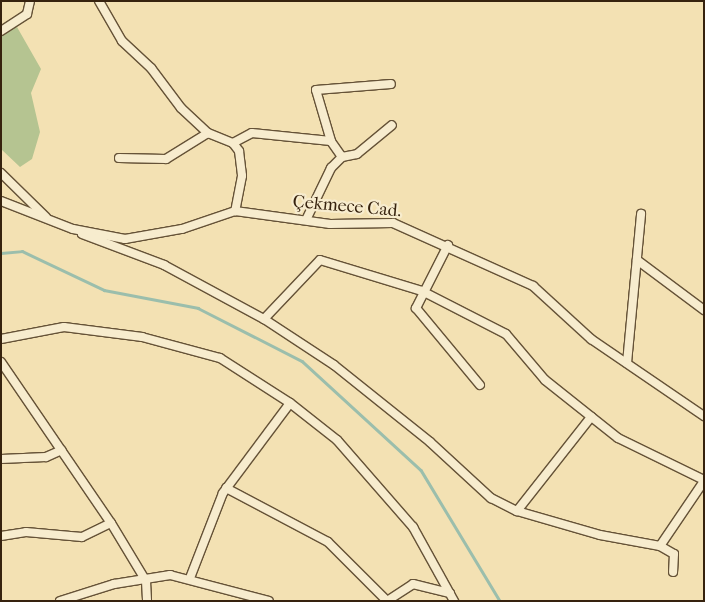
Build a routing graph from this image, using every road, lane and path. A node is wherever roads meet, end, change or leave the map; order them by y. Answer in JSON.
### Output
{"nodes":[{"id":1,"x":30,"y":1,"type":"edge"},
{"id":2,"x":99,"y":1,"type":"edge"},
{"id":3,"x":1,"y":30,"type":"edge"},
{"id":4,"x":391,"y":84,"type":"dead end"},
{"id":5,"x":392,"y":125,"type":"dead end"},
{"id":6,"x":208,"y":133,"type":"junction"},
{"id":7,"x":331,"y":141,"type":"junction"},
{"id":8,"x":233,"y":143,"type":"junction"},
{"id":9,"x":342,"y":157,"type":"junction"},
{"id":10,"x":119,"y":158,"type":"dead end"},
{"id":11,"x":1,"y":174,"type":"edge"},
{"id":12,"x":2,"y":200,"type":"edge"},
{"id":13,"x":235,"y":211,"type":"junction"},
{"id":14,"x":641,"y":214,"type":"dead end"},
{"id":15,"x":47,"y":218,"type":"junction"},
{"id":16,"x":306,"y":220,"type":"junction"},
{"id":17,"x":73,"y":229,"type":"junction"},
{"id":18,"x":448,"y":245,"type":"junction"},
{"id":19,"x":637,"y":260,"type":"junction"},
{"id":20,"x":422,"y":292,"type":"junction"},
{"id":21,"x":704,"y":310,"type":"edge"},
{"id":22,"x":264,"y":319,"type":"junction"},
{"id":23,"x":1,"y":339,"type":"edge"},
{"id":24,"x":1,"y":362,"type":"edge"},
{"id":25,"x":627,"y":363,"type":"junction"},
{"id":26,"x":480,"y":385,"type":"dead end"},
{"id":27,"x":290,"y":403,"type":"junction"},
{"id":28,"x":704,"y":416,"type":"edge"},
{"id":29,"x":590,"y":417,"type":"junction"},
{"id":30,"x":62,"y":450,"type":"junction"},
{"id":31,"x":1,"y":459,"type":"edge"},
{"id":32,"x":704,"y":481,"type":"edge"},
{"id":33,"x":226,"y":488,"type":"junction"},
{"id":34,"x":517,"y":511,"type":"junction"},
{"id":35,"x":111,"y":523,"type":"junction"},
{"id":36,"x":1,"y":536,"type":"edge"},
{"id":37,"x":660,"y":546,"type":"junction"},
{"id":38,"x":672,"y":572,"type":"dead end"},
{"id":39,"x":190,"y":578,"type":"junction"},
{"id":40,"x":146,"y":581,"type":"junction"},
{"id":41,"x":450,"y":593,"type":"junction"},
{"id":42,"x":60,"y":601,"type":"edge"},
{"id":43,"x":147,"y":601,"type":"edge"},
{"id":44,"x":269,"y":601,"type":"edge"},
{"id":45,"x":387,"y":601,"type":"edge"},
{"id":46,"x":454,"y":601,"type":"edge"}],
"edges":[{"from":1,"to":3,"type":"street"},
{"from":2,"to":6,"type":"street"},
{"from":4,"to":7,"type":"street"},
{"from":5,"to":9,"type":"street"},
{"from":6,"to":8,"type":"street"},
{"from":6,"to":10,"type":"street"},
{"from":7,"to":8,"type":"street"},
{"from":7,"to":9,"type":"street"},
{"from":8,"to":13,"type":"street"},
{"from":9,"to":16,"type":"street"},
{"from":11,"to":15,"type":"street"},
{"from":12,"to":15,"type":"street","name":"Çekmece Cad."},
{"from":13,"to":16,"type":"street","name":"Çekmece Cad."},
{"from":13,"to":17,"type":"street","name":"Çekmece Cad."},
{"from":14,"to":19,"type":"street"},
{"from":15,"to":17,"type":"street","name":"Çekmece Cad."},
{"from":16,"to":18,"type":"street","name":"Çekmece Cad."},
{"from":17,"to":22,"type":"street"},
{"from":18,"to":20,"type":"street"},
{"from":18,"to":25,"type":"street","name":"Çekmece Cad."},
{"from":19,"to":21,"type":"street"},
{"from":19,"to":25,"type":"street"},
{"from":20,"to":22,"type":"street"},
{"from":20,"to":26,"type":"street"},
{"from":20,"to":29,"type":"street"},
{"from":22,"to":34,"type":"street"},
{"from":23,"to":27,"type":"street"},
{"from":24,"to":30,"type":"street"},
{"from":25,"to":28,"type":"street","name":"Çekmece Cad."},
{"from":27,"to":33,"type":"street"},
{"from":27,"to":41,"type":"street"},
{"from":29,"to":32,"type":"street"},
{"from":29,"to":34,"type":"street"},
{"from":30,"to":31,"type":"street"},
{"from":30,"to":35,"type":"street"},
{"from":32,"to":37,"type":"street"},
{"from":33,"to":39,"type":"street"},
{"from":33,"to":45,"type":"street"},
{"from":34,"to":37,"type":"street"},
{"from":35,"to":36,"type":"street"},
{"from":35,"to":40,"type":"street"},
{"from":37,"to":38,"type":"street"},
{"from":39,"to":40,"type":"street"},
{"from":39,"to":44,"type":"street"},
{"from":40,"to":42,"type":"street"},
{"from":40,"to":43,"type":"street"},
{"from":41,"to":45,"type":"street"},
{"from":41,"to":46,"type":"street"}]}
